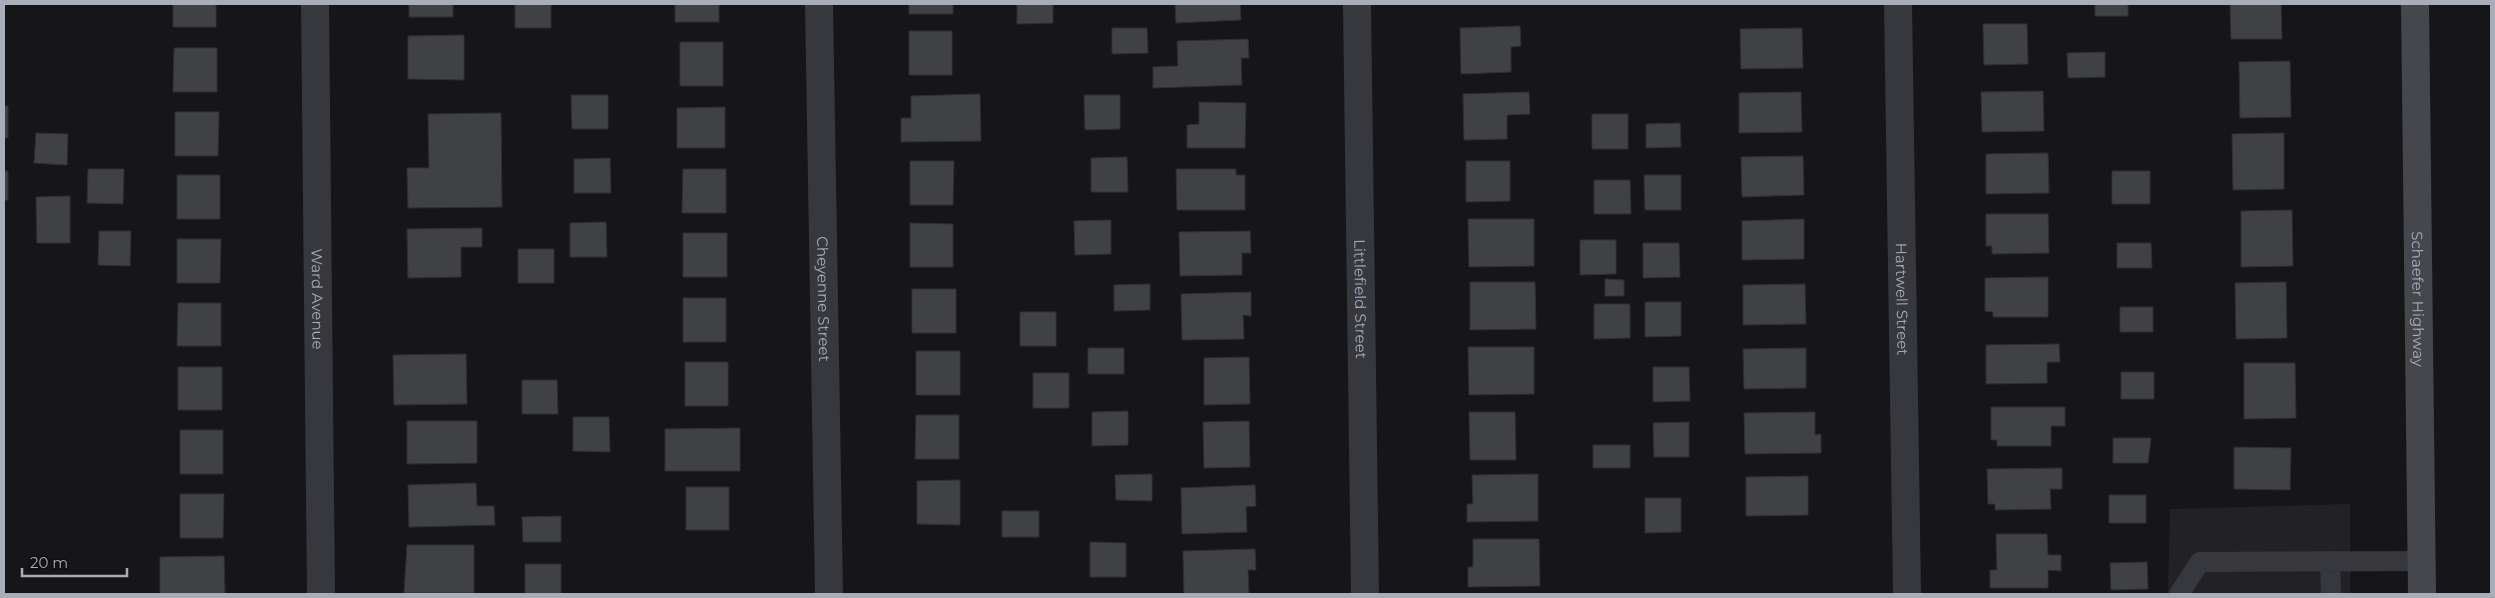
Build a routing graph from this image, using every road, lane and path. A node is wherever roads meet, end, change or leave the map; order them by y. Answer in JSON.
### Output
{"nodes":[{"id":1,"x":315,"y":4,"type":"edge"},
{"id":2,"x":819,"y":4,"type":"edge"},
{"id":3,"x":1357,"y":4,"type":"edge"},
{"id":4,"x":1898,"y":4,"type":"edge"},
{"id":5,"x":2415,"y":4,"type":"edge"},
{"id":6,"x":2422,"y":560,"type":"junction"},
{"id":7,"x":2330,"y":561,"type":"junction"},
{"id":8,"x":321,"y":594,"type":"edge"},
{"id":9,"x":828,"y":594,"type":"edge"},
{"id":10,"x":1365,"y":594,"type":"edge"},
{"id":11,"x":1907,"y":594,"type":"edge"},
{"id":12,"x":2179,"y":594,"type":"edge"},
{"id":13,"x":2331,"y":594,"type":"edge"},
{"id":14,"x":2422,"y":594,"type":"edge"}],
"edges":[{"from":1,"to":8,"type":"street","name":"Ward Avenue"},
{"from":2,"to":9,"type":"street","name":"Cheyenne Street"},
{"from":3,"to":10,"type":"street","name":"Littlefield Street"},
{"from":4,"to":11,"type":"street","name":"Hartwell Street"},
{"from":5,"to":6,"type":"main road","name":"Schaefer Highway"},
{"from":6,"to":7,"type":"lane"},
{"from":6,"to":14,"type":"main road","name":"Schaefer Highway"},
{"from":7,"to":12,"type":"lane"},
{"from":7,"to":13,"type":"lane"}]}
